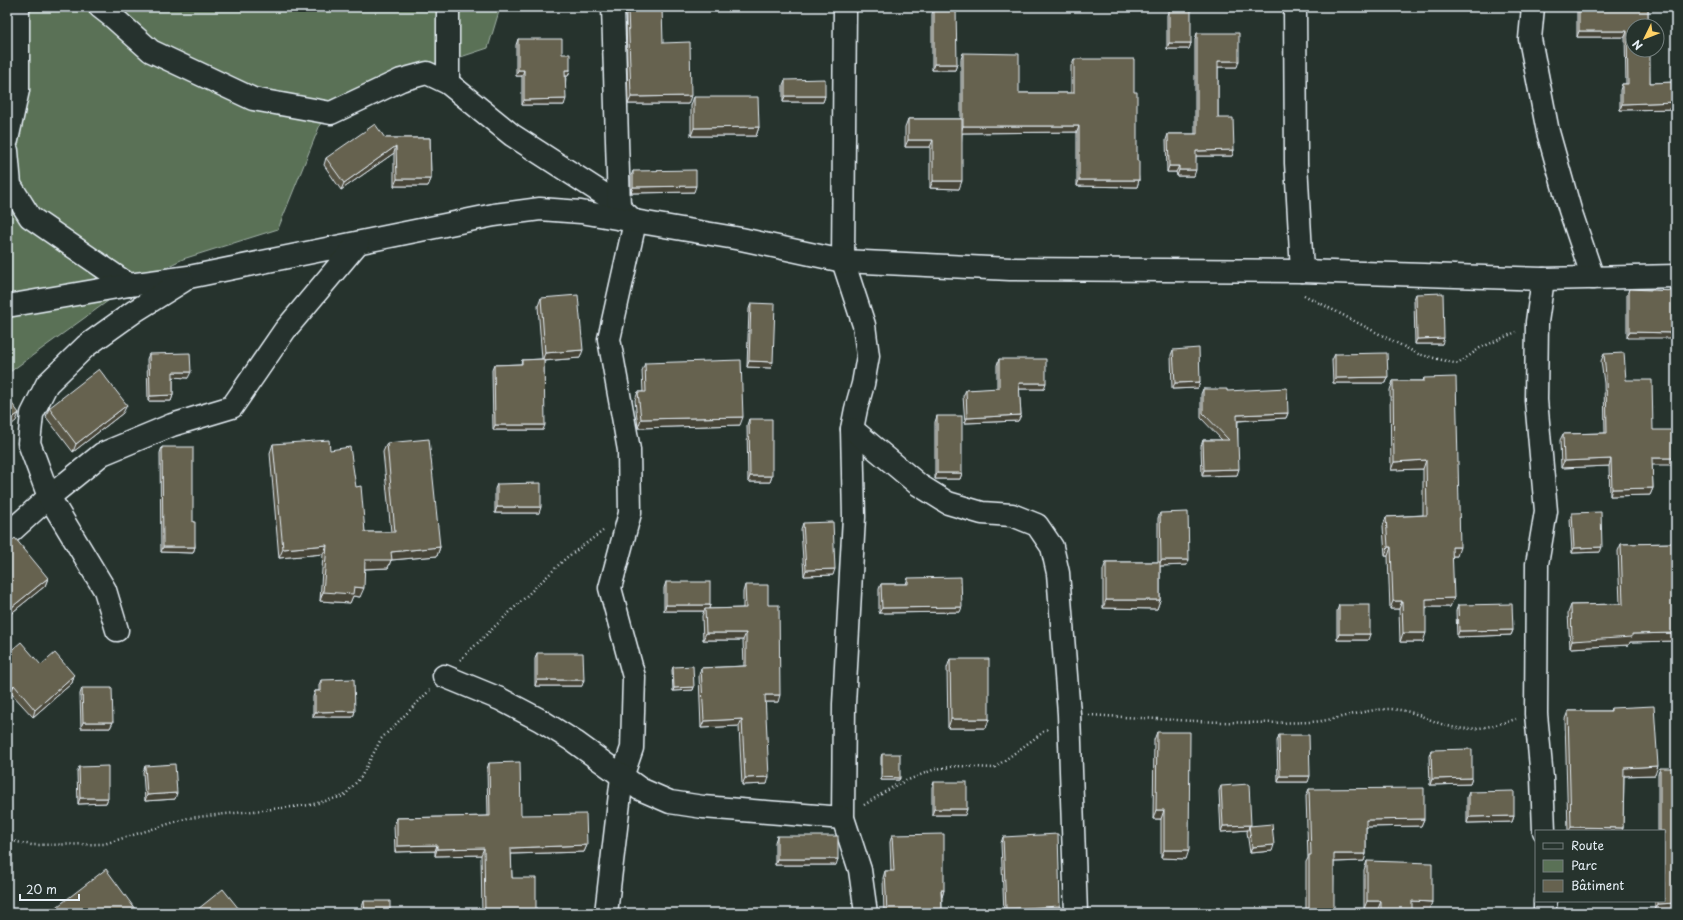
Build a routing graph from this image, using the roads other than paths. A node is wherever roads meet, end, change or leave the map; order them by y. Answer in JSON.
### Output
{"nodes":[{"id":1,"x":18,"y":7,"type":"edge"},
{"id":2,"x":100,"y":7,"type":"edge"},
{"id":3,"x":448,"y":7,"type":"edge"},
{"id":4,"x":612,"y":7,"type":"edge"},
{"id":5,"x":845,"y":7,"type":"edge"},
{"id":6,"x":1295,"y":7,"type":"edge"},
{"id":7,"x":1533,"y":7,"type":"edge"},
{"id":8,"x":448,"y":83,"type":"junction"},
{"id":9,"x":7,"y":140,"type":"edge"},
{"id":10,"x":7,"y":151,"type":"edge"},
{"id":11,"x":619,"y":207,"type":"junction"},
{"id":12,"x":635,"y":222,"type":"junction"},
{"id":13,"x":358,"y":243,"type":"junction"},
{"id":14,"x":844,"y":261,"type":"junction"},
{"id":15,"x":1302,"y":271,"type":"junction"},
{"id":16,"x":1676,"y":276,"type":"edge"},
{"id":17,"x":189,"y":277,"type":"junction"},
{"id":18,"x":1593,"y":278,"type":"junction"},
{"id":19,"x":1544,"y":279,"type":"junction"},
{"id":20,"x":130,"y":285,"type":"junction"},
{"id":21,"x":7,"y":306,"type":"edge"},
{"id":22,"x":852,"y":429,"type":"junction"},
{"id":23,"x":49,"y":497,"type":"junction"},
{"id":24,"x":7,"y":535,"type":"edge"},
{"id":25,"x":118,"y":630,"type":"dead end"},
{"id":26,"x":444,"y":676,"type":"road end"},
{"id":27,"x":622,"y":777,"type":"junction"},
{"id":28,"x":843,"y":818,"type":"junction"},
{"id":29,"x":1544,"y":830,"type":"edge"},
{"id":30,"x":1545,"y":902,"type":"edge"},
{"id":31,"x":606,"y":913,"type":"edge"},
{"id":32,"x":866,"y":913,"type":"edge"},
{"id":33,"x":1076,"y":913,"type":"edge"},
{"id":34,"x":1545,"y":913,"type":"edge"}],
"edges":[{"from":1,"to":9,"type":"street"},
{"from":2,"to":8,"type":"street"},
{"from":3,"to":8,"type":"street"},
{"from":4,"to":11,"type":"street"},
{"from":5,"to":14,"type":"street"},
{"from":6,"to":15,"type":"street"},
{"from":7,"to":18,"type":"street"},
{"from":8,"to":11,"type":"street"},
{"from":10,"to":20,"type":"street"},
{"from":11,"to":12,"type":"street"},
{"from":12,"to":13,"type":"street"},
{"from":12,"to":14,"type":"street"},
{"from":12,"to":27,"type":"street"},
{"from":13,"to":17,"type":"street"},
{"from":13,"to":23,"type":"street"},
{"from":14,"to":15,"type":"street"},
{"from":14,"to":22,"type":"street"},
{"from":15,"to":19,"type":"street"},
{"from":16,"to":18,"type":"street"},
{"from":17,"to":20,"type":"street"},
{"from":17,"to":23,"type":"street"},
{"from":18,"to":19,"type":"street"},
{"from":19,"to":29,"type":"street"},
{"from":20,"to":21,"type":"street"},
{"from":22,"to":28,"type":"street"},
{"from":22,"to":33,"type":"street"},
{"from":23,"to":24,"type":"street"},
{"from":23,"to":25,"type":"street"},
{"from":26,"to":27,"type":"street"},
{"from":27,"to":28,"type":"street"},
{"from":27,"to":31,"type":"street"},
{"from":28,"to":32,"type":"street"},
{"from":30,"to":34,"type":"street"}]}
